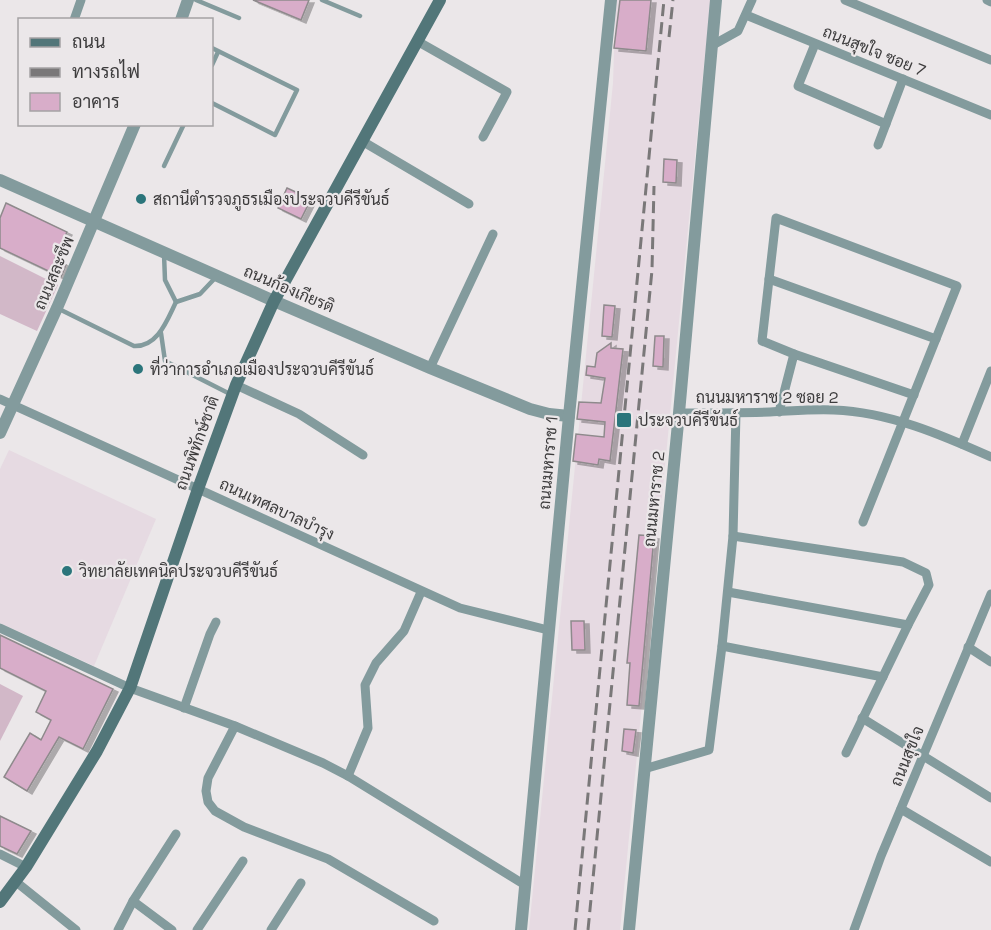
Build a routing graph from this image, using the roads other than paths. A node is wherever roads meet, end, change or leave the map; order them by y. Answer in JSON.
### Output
{"nodes":[{"id":1,"x":81,"y":0,"type":"edge"},
{"id":2,"x":188,"y":0,"type":"edge"},
{"id":3,"x":196,"y":0,"type":"edge"},
{"id":4,"x":322,"y":0,"type":"edge"},
{"id":5,"x":440,"y":0,"type":"edge"},
{"id":6,"x":611,"y":0,"type":"edge"},
{"id":7,"x":716,"y":0,"type":"edge"},
{"id":8,"x":752,"y":0,"type":"edge"},
{"id":9,"x":845,"y":0,"type":"edge"},
{"id":10,"x":746,"y":15,"type":"junction"},
{"id":11,"x":360,"y":16,"type":"dead end"},
{"id":12,"x":75,"y":18,"type":"edge"},
{"id":13,"x":182,"y":18,"type":"edge"},
{"id":14,"x":239,"y":18,"type":"dead end"},
{"id":15,"x":417,"y":41,"type":"junction"},
{"id":16,"x":815,"y":44,"type":"junction"},
{"id":17,"x":711,"y":46,"type":"junction"},
{"id":18,"x":213,"y":49,"type":"edge"},
{"id":19,"x":218,"y":52,"type":"junction"},
{"id":20,"x":991,"y":60,"type":"edge"},
{"id":21,"x":213,"y":63,"type":"edge"},
{"id":22,"x":903,"y":79,"type":"junction"},
{"id":23,"x":213,"y":104,"type":"edge"},
{"id":24,"x":991,"y":115,"type":"edge"},
{"id":25,"x":886,"y":124,"type":"junction"},
{"id":26,"x":134,"y":126,"type":"edge"},
{"id":27,"x":183,"y":126,"type":"edge"},
{"id":28,"x":483,"y":137,"type":"dead end"},
{"id":29,"x":362,"y":141,"type":"junction"},
{"id":30,"x":878,"y":145,"type":"dead end"},
{"id":31,"x":164,"y":166,"type":"dead end"},
{"id":32,"x":0,"y":180,"type":"edge"},
{"id":33,"x":469,"y":204,"type":"dead end"},
{"id":34,"x":94,"y":221,"type":"junction"},
{"id":35,"x":493,"y":234,"type":"dead end"},
{"id":36,"x":164,"y":252,"type":"junction"},
{"id":37,"x":217,"y":276,"type":"junction"},
{"id":38,"x":769,"y":279,"type":"junction"},
{"id":39,"x":273,"y":301,"type":"junction"},
{"id":40,"x":176,"y":302,"type":"junction"},
{"id":41,"x":57,"y":308,"type":"junction"},
{"id":42,"x":161,"y":333,"type":"junction"},
{"id":43,"x":936,"y":339,"type":"junction"},
{"id":44,"x":794,"y":354,"type":"junction"},
{"id":45,"x":430,"y":368,"type":"junction"},
{"id":46,"x":991,"y":371,"type":"edge"},
{"id":47,"x":234,"y":390,"type":"junction"},
{"id":48,"x":914,"y":395,"type":"junction"},
{"id":49,"x":0,"y":399,"type":"edge"},
{"id":50,"x":14,"y":405,"type":"junction"},
{"id":51,"x":679,"y":412,"type":"junction"},
{"id":52,"x":779,"y":412,"type":"junction"},
{"id":53,"x":736,"y":413,"type":"junction"},
{"id":54,"x":569,"y":416,"type":"junction"},
{"id":55,"x":904,"y":422,"type":"junction"},
{"id":56,"x":0,"y":433,"type":"edge"},
{"id":57,"x":962,"y":444,"type":"junction"},
{"id":58,"x":363,"y":455,"type":"dead end"},
{"id":59,"x":991,"y":457,"type":"edge"},
{"id":60,"x":198,"y":489,"type":"junction"},
{"id":61,"x":863,"y":522,"type":"dead end"},
{"id":62,"x":733,"y":536,"type":"junction"},
{"id":63,"x":422,"y":592,"type":"junction"},
{"id":64,"x":728,"y":592,"type":"junction"},
{"id":65,"x":991,"y":594,"type":"edge"},
{"id":66,"x":216,"y":622,"type":"dead end"},
{"id":67,"x":908,"y":625,"type":"junction"},
{"id":68,"x":0,"y":628,"type":"edge"},
{"id":69,"x":548,"y":630,"type":"junction"},
{"id":70,"x":722,"y":646,"type":"junction"},
{"id":71,"x":968,"y":647,"type":"junction"},
{"id":72,"x":991,"y":662,"type":"edge"},
{"id":73,"x":882,"y":677,"type":"junction"},
{"id":74,"x":130,"y":688,"type":"junction"},
{"id":75,"x":184,"y":708,"type":"junction"},
{"id":76,"x":862,"y":718,"type":"junction"},
{"id":77,"x":235,"y":726,"type":"junction"},
{"id":78,"x":846,"y":753,"type":"dead end"},
{"id":79,"x":923,"y":756,"type":"junction"},
{"id":80,"x":644,"y":769,"type":"junction"},
{"id":81,"x":348,"y":776,"type":"junction"},
{"id":82,"x":991,"y":798,"type":"edge"},
{"id":83,"x":902,"y":809,"type":"junction"},
{"id":84,"x":176,"y":834,"type":"dead end"},
{"id":85,"x":0,"y":854,"type":"edge"},
{"id":86,"x":243,"y":861,"type":"dead end"},
{"id":87,"x":991,"y":862,"type":"edge"},
{"id":88,"x":26,"y":867,"type":"junction"},
{"id":89,"x":15,"y":881,"type":"junction"},
{"id":90,"x":300,"y":883,"type":"dead end"},
{"id":91,"x":525,"y":885,"type":"junction"},
{"id":92,"x":133,"y":901,"type":"junction"},
{"id":93,"x":0,"y":902,"type":"edge"},
{"id":94,"x":434,"y":921,"type":"dead end"},
{"id":95,"x":76,"y":930,"type":"edge"},
{"id":96,"x":118,"y":930,"type":"edge"},
{"id":97,"x":172,"y":930,"type":"edge"},
{"id":98,"x":197,"y":930,"type":"edge"},
{"id":99,"x":271,"y":930,"type":"edge"},
{"id":100,"x":521,"y":930,"type":"edge"},
{"id":101,"x":629,"y":930,"type":"edge"},
{"id":102,"x":854,"y":930,"type":"edge"}],
"edges":[{"from":1,"to":12,"type":"street"},
{"from":2,"to":13,"type":"street"},
{"from":3,"to":14,"type":"lane"},
{"from":4,"to":11,"type":"lane"},
{"from":5,"to":15,"type":"main road","name":"ถนนพิทักษ์ชาติ"},
{"from":6,"to":54,"type":"street","name":"ถนนมหาราช 1"},
{"from":7,"to":17,"type":"street","name":"ถนนมหาราช 2"},
{"from":8,"to":10,"type":"street"},
{"from":9,"to":20,"type":"street"},
{"from":10,"to":16,"type":"street","name":"ถนนสุขใจ ซอย 7"},
{"from":10,"to":17,"type":"street"},
{"from":15,"to":28,"type":"street"},
{"from":15,"to":29,"type":"main road","name":"ถนนพิทักษ์ชาติ"},
{"from":16,"to":22,"type":"street","name":"ถนนสุขใจ ซอย 7"},
{"from":16,"to":25,"type":"street"},
{"from":17,"to":51,"type":"street","name":"ถนนมหาราช 2"},
{"from":18,"to":19,"type":"lane"},
{"from":19,"to":21,"type":"lane"},
{"from":19,"to":23,"type":"lane"},
{"from":22,"to":24,"type":"street","name":"ถนนสุขใจ ซอย 7"},
{"from":22,"to":25,"type":"street"},
{"from":25,"to":30,"type":"street"},
{"from":26,"to":34,"type":"street","name":"ถนนสละชีพ"},
{"from":27,"to":31,"type":"lane"},
{"from":29,"to":33,"type":"street"},
{"from":29,"to":39,"type":"main road","name":"ถนนพิทักษ์ชาติ"},
{"from":32,"to":34,"type":"street","name":"ถนนก้องเกียรติ"},
{"from":34,"to":36,"type":"street","name":"ถนนก้องเกียรติ"},
{"from":34,"to":41,"type":"street","name":"ถนนสละชีพ"},
{"from":35,"to":45,"type":"street"},
{"from":36,"to":37,"type":"street","name":"ถนนก้องเกียรติ"},
{"from":36,"to":40,"type":"lane"},
{"from":37,"to":39,"type":"street","name":"ถนนก้องเกียรติ"},
{"from":37,"to":40,"type":"lane"},
{"from":38,"to":43,"type":"street"},
{"from":38,"to":43,"type":"street"},
{"from":38,"to":44,"type":"street"},
{"from":39,"to":45,"type":"street","name":"ถนนก้องเกียรติ"},
{"from":39,"to":47,"type":"main road","name":"ถนนพิทักษ์ชาติ"},
{"from":40,"to":42,"type":"lane"},
{"from":41,"to":42,"type":"lane"},
{"from":41,"to":50,"type":"street","name":"ถนนสละชีพ"},
{"from":42,"to":47,"type":"lane"},
{"from":43,"to":48,"type":"street"},
{"from":44,"to":48,"type":"street"},
{"from":44,"to":52,"type":"street"},
{"from":45,"to":54,"type":"street","name":"ถนนก้องเกียรติ"},
{"from":46,"to":57,"type":"street"},
{"from":47,"to":58,"type":"street"},
{"from":47,"to":60,"type":"main road","name":"ถนนพิทักษ์ชาติ"},
{"from":48,"to":55,"type":"street"},
{"from":49,"to":50,"type":"street","name":"ถนนเทศลบาลบำรุง"},
{"from":50,"to":56,"type":"street","name":"ถนนสละชีพ"},
{"from":50,"to":60,"type":"street","name":"ถนนเทศลบาลบำรุง"},
{"from":51,"to":53,"type":"street","name":"ถนนมหาราช 2 ซอย 2"},
{"from":51,"to":80,"type":"street","name":"ถนนมหาราช 2"},
{"from":52,"to":53,"type":"street","name":"ถนนมหาราช 2 ซอย 2"},
{"from":52,"to":55,"type":"street","name":"ถนนมหาราช 2 ซอย 2"},
{"from":53,"to":62,"type":"street"},
{"from":54,"to":69,"type":"street","name":"ถนนมหาราช 1"},
{"from":55,"to":57,"type":"street","name":"ถนนมหาราช 2 ซอย 2"},
{"from":55,"to":61,"type":"street"},
{"from":57,"to":59,"type":"street","name":"ถนนมหาราช 2 ซอย 2"},
{"from":60,"to":63,"type":"street","name":"ถนนเทศลบาลบำรุง"},
{"from":60,"to":74,"type":"main road","name":"ถนนพิทักษ์ชาติ"},
{"from":62,"to":64,"type":"street"},
{"from":62,"to":67,"type":"street"},
{"from":63,"to":69,"type":"street","name":"ถนนเทศลบาลบำรุง"},
{"from":63,"to":81,"type":"street"},
{"from":64,"to":67,"type":"street"},
{"from":64,"to":70,"type":"street"},
{"from":65,"to":71,"type":"street","name":"ถนนสุขใจ"},
{"from":66,"to":75,"type":"street"},
{"from":67,"to":73,"type":"street"},
{"from":68,"to":74,"type":"street"},
{"from":69,"to":91,"type":"street","name":"ถนนมหาราช 1"},
{"from":70,"to":73,"type":"street"},
{"from":70,"to":80,"type":"street"},
{"from":71,"to":72,"type":"street"},
{"from":71,"to":79,"type":"street","name":"ถนนสุขใจ"},
{"from":73,"to":76,"type":"street"},
{"from":74,"to":75,"type":"street"},
{"from":74,"to":88,"type":"main road","name":"ถนนพิทักษ์ชาติ"},
{"from":75,"to":77,"type":"street"},
{"from":76,"to":78,"type":"street"},
{"from":76,"to":79,"type":"street"},
{"from":77,"to":81,"type":"street"},
{"from":77,"to":94,"type":"street"},
{"from":79,"to":82,"type":"street"},
{"from":79,"to":83,"type":"street","name":"ถนนสุขใจ"},
{"from":80,"to":101,"type":"street","name":"ถนนมหาราช 2"},
{"from":81,"to":91,"type":"street"},
{"from":83,"to":87,"type":"street"},
{"from":83,"to":102,"type":"street","name":"ถนนสุขใจ"},
{"from":84,"to":92,"type":"street"},
{"from":85,"to":88,"type":"street"},
{"from":86,"to":98,"type":"street"},
{"from":88,"to":89,"type":"main road","name":"ถนนพิทักษ์ชาติ"},
{"from":89,"to":93,"type":"main road","name":"ถนนพิทักษ์ชาติ"},
{"from":89,"to":95,"type":"street"},
{"from":90,"to":99,"type":"street"},
{"from":91,"to":100,"type":"street","name":"ถนนมหาราช 1"},
{"from":92,"to":96,"type":"street"},
{"from":92,"to":97,"type":"street"}]}
